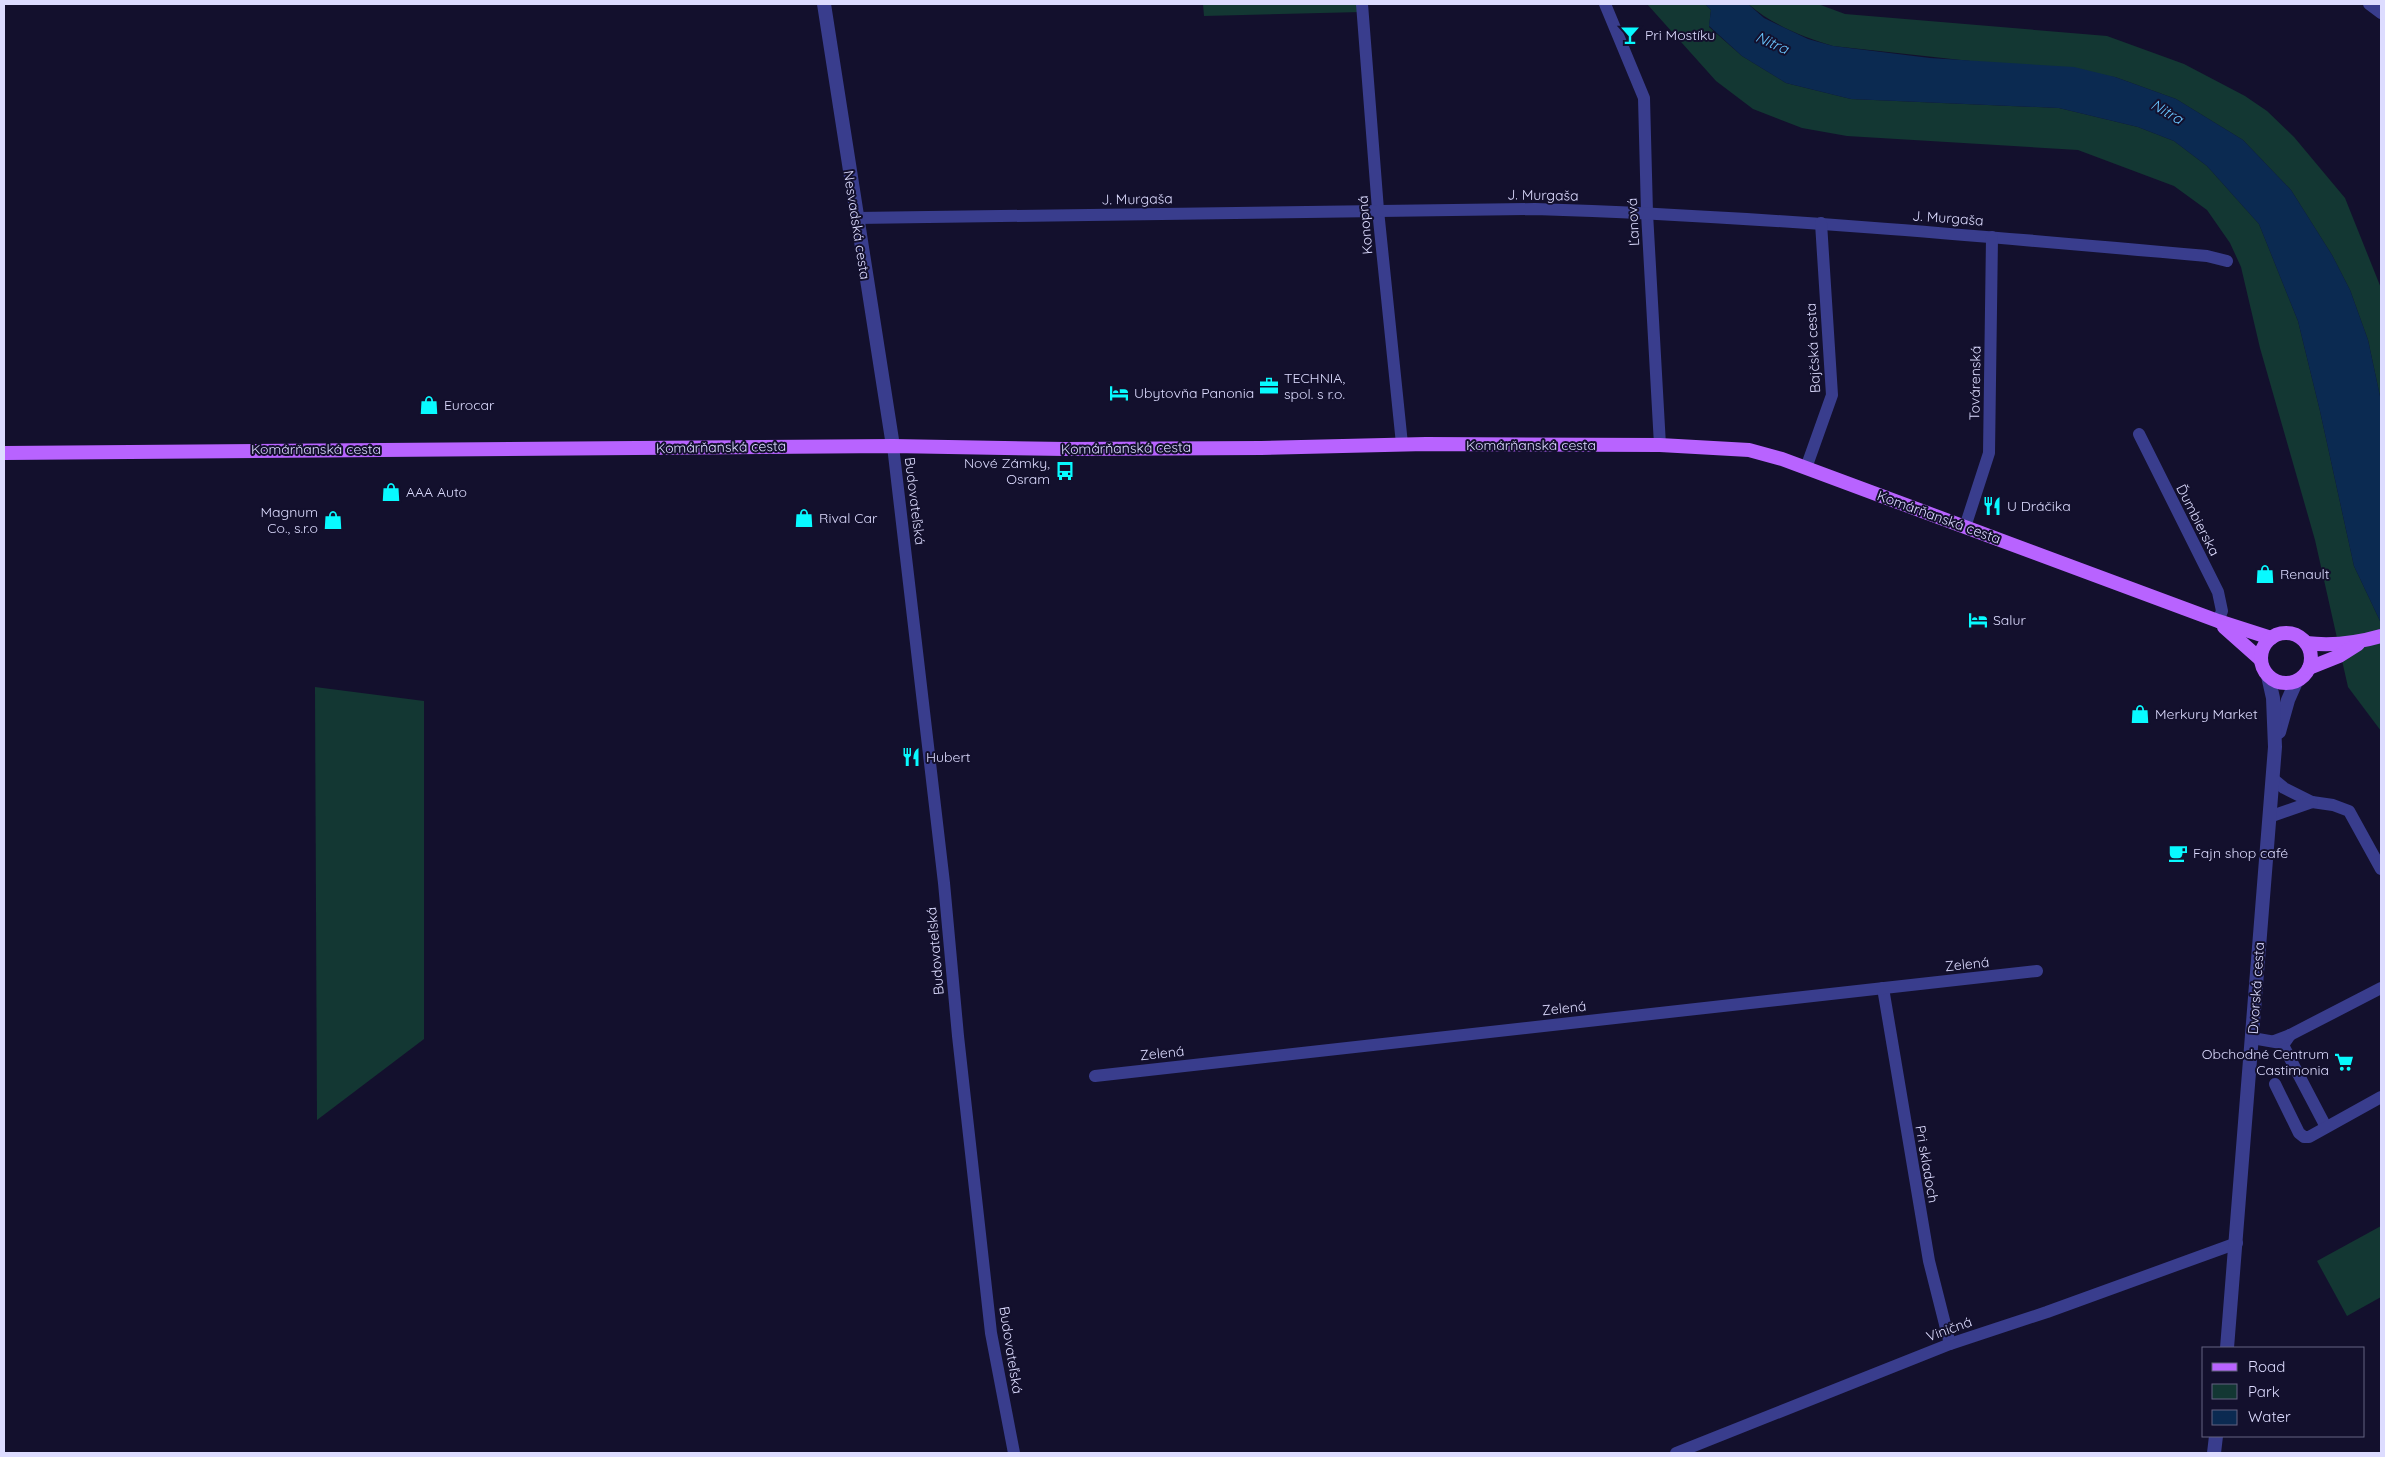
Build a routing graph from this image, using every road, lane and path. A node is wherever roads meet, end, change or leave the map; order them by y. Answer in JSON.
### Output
{"nodes":[{"id":1,"x":824,"y":4,"type":"edge"},
{"id":2,"x":1362,"y":4,"type":"edge"},
{"id":3,"x":1605,"y":4,"type":"edge"},
{"id":4,"x":2370,"y":4,"type":"edge"},
{"id":5,"x":2381,"y":13,"type":"edge"},
{"id":6,"x":1378,"y":210,"type":"junction"},
{"id":7,"x":1647,"y":213,"type":"junction"},
{"id":8,"x":856,"y":218,"type":"junction"},
{"id":9,"x":1821,"y":223,"type":"junction"},
{"id":10,"x":1992,"y":236,"type":"junction"},
{"id":11,"x":2227,"y":261,"type":"dead end"},
{"id":12,"x":2139,"y":434,"type":"dead end"},
{"id":13,"x":1402,"y":444,"type":"junction"},
{"id":14,"x":1660,"y":445,"type":"junction"},
{"id":15,"x":892,"y":446,"type":"junction"},
{"id":16,"x":4,"y":453,"type":"edge"},
{"id":17,"x":1806,"y":468,"type":"junction"},
{"id":18,"x":1965,"y":527,"type":"junction"},
{"id":19,"x":2218,"y":621,"type":"junction"},
{"id":20,"x":2381,"y":636,"type":"edge"},
{"id":21,"x":2271,"y":638,"type":"junction"},
{"id":22,"x":2361,"y":642,"type":"junction"},
{"id":23,"x":2306,"y":643,"type":"junction"},
{"id":24,"x":2260,"y":659,"type":"junction"},
{"id":25,"x":2309,"y":668,"type":"junction"},
{"id":26,"x":2268,"y":676,"type":"junction"},
{"id":27,"x":2296,"y":682,"type":"junction"},
{"id":28,"x":2275,"y":747,"type":"junction"},
{"id":29,"x":2273,"y":779,"type":"junction"},
{"id":30,"x":2312,"y":802,"type":"junction"},
{"id":31,"x":2269,"y":818,"type":"junction"},
{"id":32,"x":2381,"y":869,"type":"edge"},
{"id":33,"x":2037,"y":971,"type":"dead end"},
{"id":34,"x":1883,"y":988,"type":"junction"},
{"id":35,"x":2381,"y":988,"type":"edge"},
{"id":36,"x":2252,"y":1038,"type":"junction"},
{"id":37,"x":2282,"y":1040,"type":"junction"},
{"id":38,"x":1095,"y":1076,"type":"dead end"},
{"id":39,"x":2275,"y":1084,"type":"dead end"},
{"id":40,"x":2381,"y":1097,"type":"edge"},
{"id":41,"x":2326,"y":1127,"type":"junction"},
{"id":42,"x":2237,"y":1242,"type":"junction"},
{"id":43,"x":1950,"y":1344,"type":"junction"},
{"id":44,"x":2227,"y":1347,"type":"edge"},
{"id":45,"x":2216,"y":1437,"type":"edge"},
{"id":46,"x":1014,"y":1453,"type":"edge"},
{"id":47,"x":1676,"y":1453,"type":"edge"},
{"id":48,"x":2214,"y":1453,"type":"edge"}],
"edges":[{"from":1,"to":8,"type":"street","name":"Nesvadská cesta"},
{"from":2,"to":6,"type":"street","name":"Konopná"},
{"from":3,"to":7,"type":"street","name":"Ľanová"},
{"from":4,"to":5,"type":"street"},
{"from":6,"to":7,"type":"street","name":"J. Murgaša"},
{"from":6,"to":8,"type":"street","name":"J. Murgaša"},
{"from":6,"to":13,"type":"street","name":"Konopná"},
{"from":7,"to":9,"type":"street","name":"J. Murgaša"},
{"from":7,"to":14,"type":"street","name":"Ľanová"},
{"from":8,"to":15,"type":"street","name":"Nesvadská cesta"},
{"from":9,"to":10,"type":"street","name":"J. Murgaša"},
{"from":9,"to":17,"type":"street","name":"Bajčská cesta"},
{"from":10,"to":11,"type":"street","name":"J. Murgaša"},
{"from":10,"to":18,"type":"street","name":"Továrenská"},
{"from":12,"to":19,"type":"street","name":"Ďumbierska"},
{"from":13,"to":14,"type":"main road","name":"Komárňanská cesta"},
{"from":13,"to":15,"type":"main road","name":"Komárňanská cesta"},
{"from":14,"to":17,"type":"main road","name":"Komárňanská cesta"},
{"from":15,"to":16,"type":"main road","name":"Komárňanská cesta"},
{"from":15,"to":46,"type":"street","name":"Budovateľská"},
{"from":17,"to":18,"type":"main road","name":"Komárňanská cesta"},
{"from":18,"to":19,"type":"main road","name":"Komárňanská cesta"},
{"from":19,"to":21,"type":"main road","name":"Komárňanská cesta"},
{"from":19,"to":24,"type":"main road","name":"Komárňanská cesta"},
{"from":20,"to":22,"type":"main road"},
{"from":21,"to":23,"type":"main road"},
{"from":21,"to":24,"type":"main road"},
{"from":22,"to":23,"type":"main road"},
{"from":22,"to":25,"type":"main road"},
{"from":23,"to":25,"type":"main road"},
{"from":24,"to":26,"type":"main road"},
{"from":25,"to":27,"type":"main road"},
{"from":26,"to":27,"type":"main road"},
{"from":26,"to":28,"type":"street","name":"Dvorská cesta"},
{"from":27,"to":28,"type":"street","name":"Dvorská cesta"},
{"from":28,"to":29,"type":"street","name":"Dvorská cesta"},
{"from":29,"to":30,"type":"street"},
{"from":29,"to":31,"type":"street","name":"Dvorská cesta"},
{"from":30,"to":31,"type":"street"},
{"from":30,"to":32,"type":"street"},
{"from":31,"to":36,"type":"street","name":"Dvorská cesta"},
{"from":33,"to":34,"type":"street","name":"Zelená"},
{"from":34,"to":38,"type":"street","name":"Zelená"},
{"from":34,"to":43,"type":"street","name":"Pri skladoch"},
{"from":35,"to":37,"type":"street"},
{"from":36,"to":37,"type":"street"},
{"from":36,"to":42,"type":"street","name":"Dvorská cesta"},
{"from":37,"to":41,"type":"street"},
{"from":39,"to":41,"type":"street"},
{"from":40,"to":41,"type":"street"},
{"from":42,"to":43,"type":"street","name":"Viničná"},
{"from":42,"to":44,"type":"street","name":"Dvorská cesta"},
{"from":43,"to":47,"type":"street","name":"Viničná"},
{"from":45,"to":48,"type":"street"}]}
